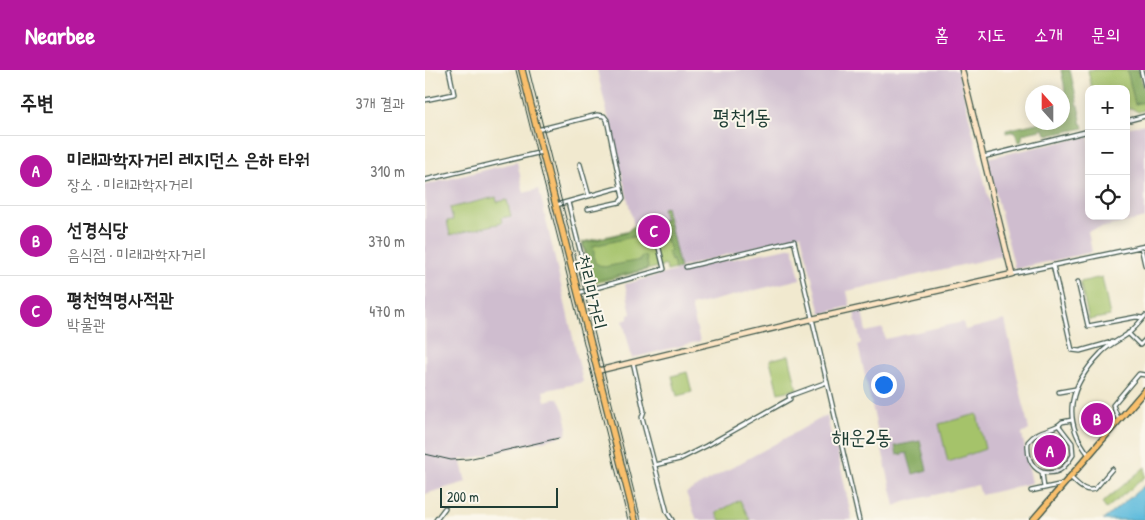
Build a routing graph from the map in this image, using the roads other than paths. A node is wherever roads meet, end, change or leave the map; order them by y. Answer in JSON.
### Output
{"nodes":[{"id":1,"x":449,"y":70,"type":"edge"},
{"id":2,"x":522,"y":70,"type":"edge"},
{"id":3,"x":962,"y":70,"type":"edge"},
{"id":4,"x":1141,"y":70,"type":"edge"},
{"id":5,"x":1145,"y":86,"type":"edge"},
{"id":6,"x":425,"y":100,"type":"edge"},
{"id":7,"x":1145,"y":116,"type":"edge"},
{"id":8,"x":1130,"y":120,"type":"edge"},
{"id":9,"x":537,"y":130,"type":"junction"},
{"id":10,"x":1085,"y":132,"type":"edge"},
{"id":11,"x":543,"y":152,"type":"junction"},
{"id":12,"x":983,"y":157,"type":"junction"},
{"id":13,"x":580,"y":164,"type":"dead end"},
{"id":14,"x":425,"y":180,"type":"edge"},
{"id":15,"x":621,"y":187,"type":"junction"},
{"id":16,"x":589,"y":196,"type":"junction"},
{"id":17,"x":568,"y":202,"type":"junction"},
{"id":18,"x":555,"y":205,"type":"junction"},
{"id":19,"x":589,"y":209,"type":"dead end"},
{"id":20,"x":659,"y":244,"type":"dead end"},
{"id":21,"x":1143,"y":246,"type":"edge"},
{"id":22,"x":1145,"y":265,"type":"edge"},
{"id":23,"x":1053,"y":266,"type":"junction"},
{"id":24,"x":686,"y":267,"type":"dead end"},
{"id":25,"x":1012,"y":274,"type":"junction"},
{"id":26,"x":1078,"y":282,"type":"dead end"},
{"id":27,"x":591,"y":290,"type":"junction"},
{"id":28,"x":577,"y":294,"type":"junction"},
{"id":29,"x":1144,"y":317,"type":"edge"},
{"id":30,"x":812,"y":319,"type":"junction"},
{"id":31,"x":1128,"y":333,"type":"junction"},
{"id":32,"x":1145,"y":340,"type":"edge"},
{"id":33,"x":1115,"y":341,"type":"junction"},
{"id":34,"x":633,"y":362,"type":"junction"},
{"id":35,"x":597,"y":371,"type":"junction"},
{"id":36,"x":1145,"y":375,"type":"edge"},
{"id":37,"x":827,"y":382,"type":"junction"},
{"id":38,"x":1077,"y":388,"type":"junction"},
{"id":39,"x":1145,"y":390,"type":"edge"},
{"id":40,"x":1059,"y":392,"type":"dead end"},
{"id":41,"x":1072,"y":420,"type":"junction"},
{"id":42,"x":1119,"y":420,"type":"junction"},
{"id":43,"x":1059,"y":426,"type":"junction"},
{"id":44,"x":1089,"y":455,"type":"junction"},
{"id":45,"x":655,"y":465,"type":"junction"},
{"id":46,"x":1112,"y":469,"type":"dead end"},
{"id":47,"x":1042,"y":472,"type":"junction"},
{"id":48,"x":1070,"y":477,"type":"junction"},
{"id":49,"x":1066,"y":482,"type":"junction"},
{"id":50,"x":1044,"y":488,"type":"junction"},
{"id":51,"x":1031,"y":491,"type":"dead end"},
{"id":52,"x":445,"y":508,"type":"dead end"},
{"id":53,"x":436,"y":520,"type":"edge"},
{"id":54,"x":635,"y":520,"type":"edge"},
{"id":55,"x":672,"y":520,"type":"edge"},
{"id":56,"x":859,"y":520,"type":"edge"},
{"id":57,"x":1033,"y":520,"type":"edge"}],
"edges":[{"from":1,"to":6,"type":"street"},
{"from":2,"to":9,"type":"highway","name":"천리마거리"},
{"from":3,"to":12,"type":"street"},
{"from":4,"to":5,"type":"street"},
{"from":7,"to":8,"type":"street"},
{"from":9,"to":11,"type":"highway","name":"천리마거리"},
{"from":9,"to":15,"type":"street"},
{"from":10,"to":12,"type":"street"},
{"from":11,"to":14,"type":"street"},
{"from":11,"to":18,"type":"highway","name":"천리마거리"},
{"from":12,"to":25,"type":"street"},
{"from":13,"to":16,"type":"street"},
{"from":15,"to":16,"type":"street"},
{"from":15,"to":19,"type":"street"},
{"from":16,"to":17,"type":"street"},
{"from":17,"to":18,"type":"street"},
{"from":17,"to":27,"type":"street"},
{"from":18,"to":28,"type":"highway","name":"천리마거리"},
{"from":20,"to":27,"type":"street"},
{"from":21,"to":22,"type":"street"},
{"from":21,"to":23,"type":"street"},
{"from":23,"to":25,"type":"street"},
{"from":23,"to":33,"type":"street"},
{"from":24,"to":30,"type":"street"},
{"from":25,"to":30,"type":"street"},
{"from":26,"to":29,"type":"street"},
{"from":27,"to":28,"type":"street"},
{"from":28,"to":35,"type":"highway","name":"천리마거리"},
{"from":29,"to":31,"type":"street"},
{"from":30,"to":34,"type":"street"},
{"from":30,"to":37,"type":"street"},
{"from":31,"to":32,"type":"street"},
{"from":31,"to":33,"type":"street"},
{"from":33,"to":38,"type":"street"},
{"from":34,"to":35,"type":"street"},
{"from":34,"to":45,"type":"street"},
{"from":35,"to":54,"type":"highway","name":"천리마거리"},
{"from":36,"to":42,"type":"street"},
{"from":37,"to":45,"type":"street"},
{"from":37,"to":56,"type":"street"},
{"from":38,"to":40,"type":"street"},
{"from":38,"to":41,"type":"street"},
{"from":39,"to":42,"type":"main road"},
{"from":41,"to":43,"type":"street"},
{"from":41,"to":44,"type":"street"},
{"from":42,"to":44,"type":"main road"},
{"from":43,"to":47,"type":"street"},
{"from":43,"to":47,"type":"street"},
{"from":44,"to":48,"type":"main road"},
{"from":45,"to":55,"type":"street"},
{"from":46,"to":48,"type":"street"},
{"from":47,"to":50,"type":"street"},
{"from":48,"to":49,"type":"main road"},
{"from":49,"to":50,"type":"street"},
{"from":49,"to":57,"type":"main road"},
{"from":50,"to":51,"type":"street"},
{"from":52,"to":53,"type":"street"}]}
